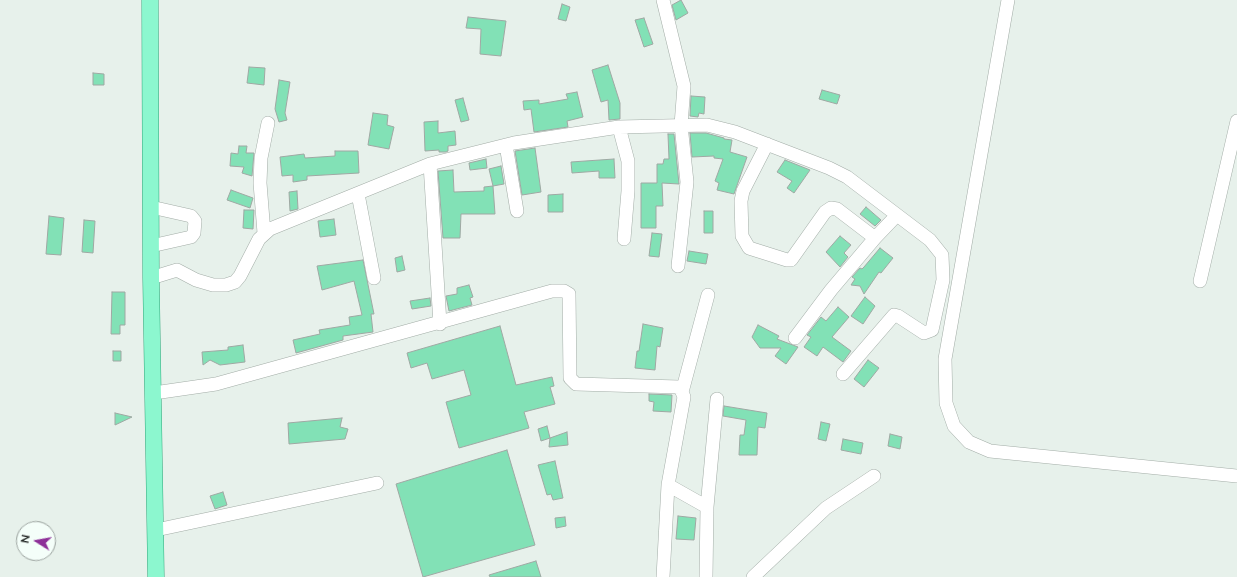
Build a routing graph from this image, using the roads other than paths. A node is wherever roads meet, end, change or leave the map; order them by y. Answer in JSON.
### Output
{"nodes":[{"id":1,"x":150,"y":0,"type":"edge"},
{"id":2,"x":663,"y":0,"type":"edge"},
{"id":3,"x":1008,"y":0,"type":"edge"},
{"id":4,"x":1237,"y":121,"type":"edge"},
{"id":5,"x":268,"y":123,"type":"dead end"},
{"id":6,"x":681,"y":126,"type":"junction"},
{"id":7,"x":619,"y":127,"type":"junction"},
{"id":8,"x":767,"y":144,"type":"junction"},
{"id":9,"x":506,"y":145,"type":"junction"},
{"id":10,"x":430,"y":164,"type":"junction"},
{"id":11,"x":358,"y":194,"type":"junction"},
{"id":12,"x":151,"y":207,"type":"junction"},
{"id":13,"x":517,"y":211,"type":"dead end"},
{"id":14,"x":897,"y":215,"type":"junction"},
{"id":15,"x":264,"y":233,"type":"junction"},
{"id":16,"x":875,"y":238,"type":"junction"},
{"id":17,"x":624,"y":239,"type":"dead end"},
{"id":18,"x":151,"y":246,"type":"junction"},
{"id":19,"x":678,"y":266,"type":"dead end"},
{"id":20,"x":151,"y":278,"type":"junction"},
{"id":21,"x":374,"y":278,"type":"dead end"},
{"id":22,"x":1200,"y":281,"type":"dead end"},
{"id":23,"x":708,"y":295,"type":"dead end"},
{"id":24,"x":440,"y":324,"type":"junction"},
{"id":25,"x":795,"y":338,"type":"dead end"},
{"id":26,"x":843,"y":374,"type":"dead end"},
{"id":27,"x":682,"y":392,"type":"junction"},
{"id":28,"x":154,"y":393,"type":"junction"},
{"id":29,"x":717,"y":399,"type":"dead end"},
{"id":30,"x":874,"y":476,"type":"dead end"},
{"id":31,"x":1237,"y":476,"type":"edge"},
{"id":32,"x":377,"y":483,"type":"dead end"},
{"id":33,"x":668,"y":485,"type":"junction"},
{"id":34,"x":707,"y":507,"type":"junction"},
{"id":35,"x":156,"y":530,"type":"junction"},
{"id":36,"x":156,"y":577,"type":"edge"},
{"id":37,"x":663,"y":577,"type":"edge"},
{"id":38,"x":706,"y":577,"type":"edge"},
{"id":39,"x":753,"y":577,"type":"edge"}],
"edges":[{"from":1,"to":12,"type":"main road"},
{"from":2,"to":6,"type":"street"},
{"from":3,"to":31,"type":"street"},
{"from":4,"to":22,"type":"street"},
{"from":5,"to":15,"type":"street"},
{"from":6,"to":7,"type":"street"},
{"from":6,"to":8,"type":"street"},
{"from":6,"to":19,"type":"street"},
{"from":7,"to":9,"type":"street"},
{"from":7,"to":17,"type":"street"},
{"from":8,"to":14,"type":"street"},
{"from":8,"to":16,"type":"street"},
{"from":9,"to":10,"type":"street"},
{"from":9,"to":13,"type":"street"},
{"from":10,"to":11,"type":"street"},
{"from":10,"to":24,"type":"street"},
{"from":11,"to":15,"type":"street"},
{"from":11,"to":21,"type":"street"},
{"from":12,"to":18,"type":"main road"},
{"from":12,"to":18,"type":"street"},
{"from":14,"to":16,"type":"street"},
{"from":14,"to":26,"type":"street"},
{"from":15,"to":20,"type":"street"},
{"from":16,"to":25,"type":"street"},
{"from":18,"to":20,"type":"main road"},
{"from":20,"to":28,"type":"main road"},
{"from":23,"to":27,"type":"street"},
{"from":24,"to":27,"type":"street"},
{"from":24,"to":28,"type":"street"},
{"from":27,"to":33,"type":"street"},
{"from":28,"to":35,"type":"main road"},
{"from":29,"to":34,"type":"street"},
{"from":30,"to":39,"type":"street"},
{"from":32,"to":35,"type":"street"},
{"from":33,"to":34,"type":"street"},
{"from":33,"to":37,"type":"street"},
{"from":34,"to":38,"type":"street"},
{"from":35,"to":36,"type":"main road"}]}
